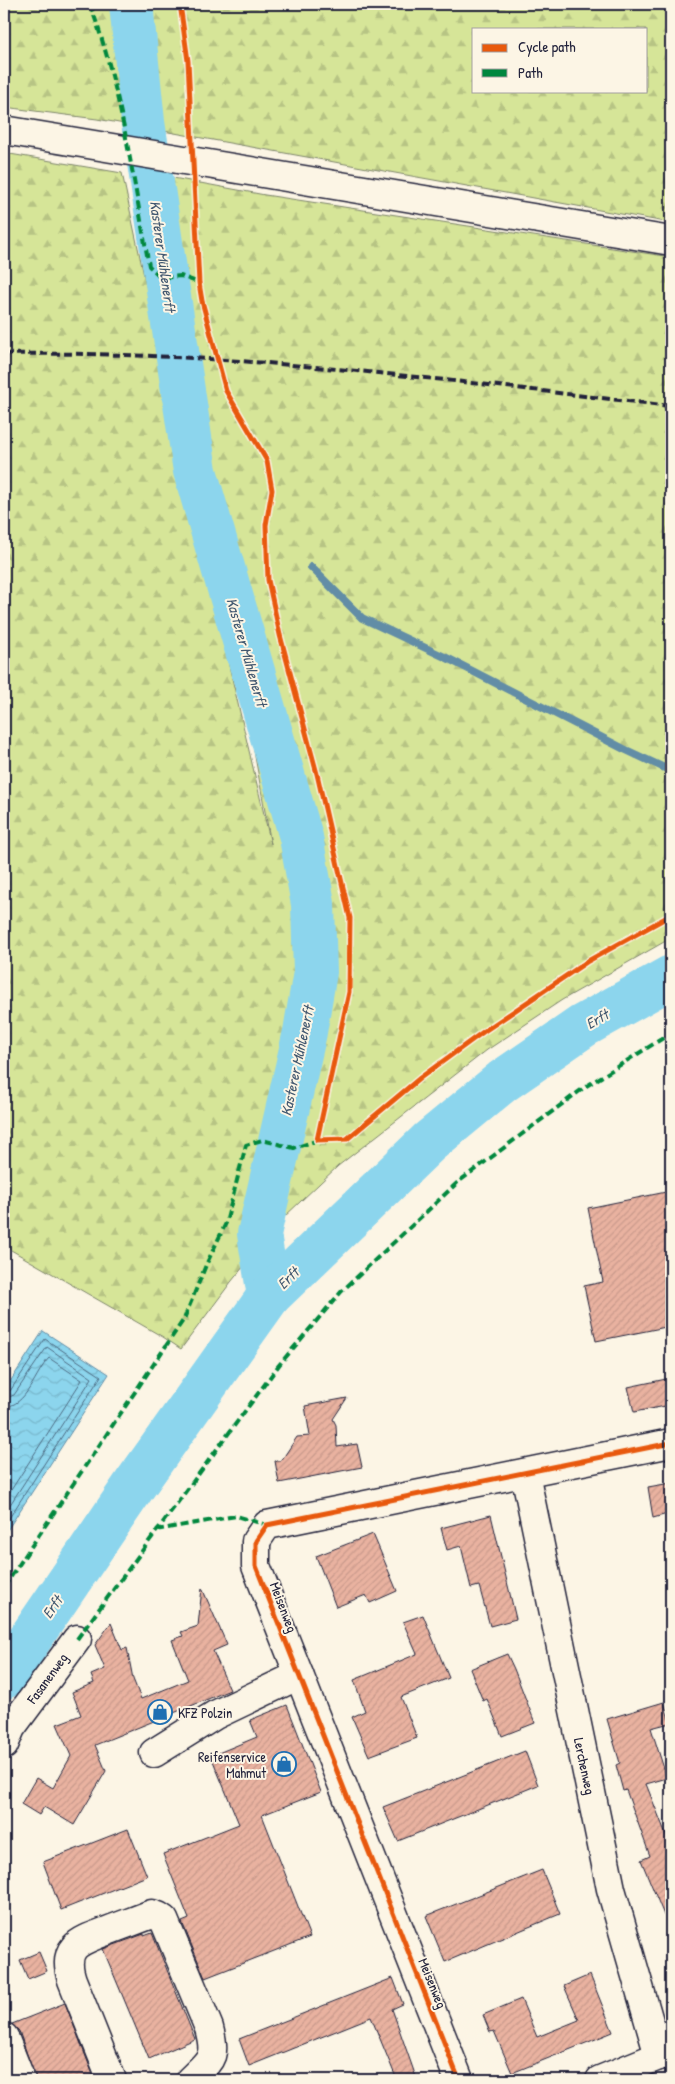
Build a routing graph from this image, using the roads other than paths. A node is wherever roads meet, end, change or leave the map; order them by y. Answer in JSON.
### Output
{"nodes":[{"id":1,"x":4,"y":130,"type":"edge"},
{"id":2,"x":671,"y":241,"type":"edge"},
{"id":3,"x":671,"y":1443,"type":"edge"},
{"id":4,"x":525,"y":1473,"type":"junction"},
{"id":5,"x":77,"y":1638,"type":"dead end"},
{"id":6,"x":299,"y":1675,"type":"junction"},
{"id":7,"x":4,"y":1745,"type":"edge"},
{"id":8,"x":154,"y":1753,"type":"dead end"},
{"id":9,"x":4,"y":2037,"type":"edge"},
{"id":10,"x":665,"y":2053,"type":"edge"},
{"id":11,"x":21,"y":2080,"type":"edge"},
{"id":12,"x":112,"y":2080,"type":"edge"},
{"id":13,"x":190,"y":2080,"type":"edge"},
{"id":14,"x":460,"y":2080,"type":"edge"},
{"id":15,"x":600,"y":2080,"type":"edge"}],
"edges":[{"from":1,"to":2,"type":"street"},
{"from":3,"to":4,"type":"street","name":"Meisenweg"},
{"from":4,"to":6,"type":"street","name":"Meisenweg"},
{"from":4,"to":10,"type":"street","name":"Lerchenweg"},
{"from":5,"to":7,"type":"street","name":"Fasanenweg"},
{"from":6,"to":8,"type":"street"},
{"from":6,"to":14,"type":"street","name":"Meisenweg"},
{"from":9,"to":11,"type":"street"},
{"from":10,"to":15,"type":"street"},
{"from":12,"to":13,"type":"street"}]}
